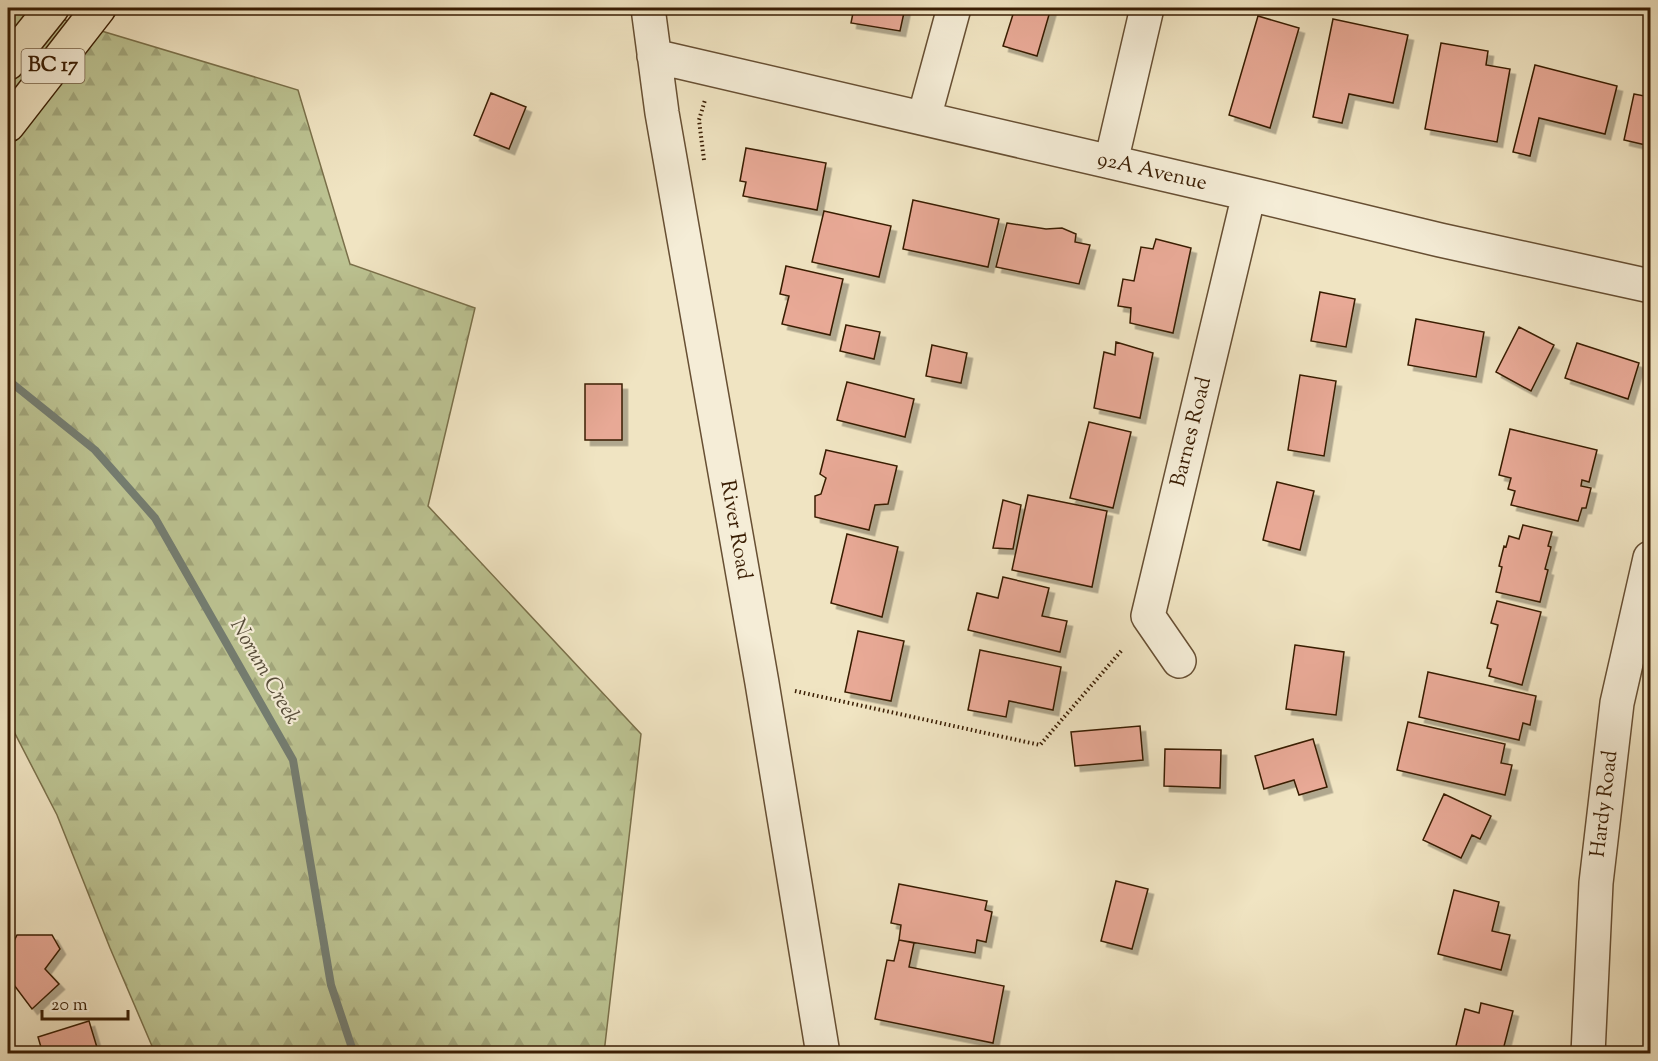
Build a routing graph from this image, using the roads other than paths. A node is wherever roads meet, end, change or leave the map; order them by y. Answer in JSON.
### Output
{"nodes":[{"id":1,"x":52,"y":8,"type":"edge"},
{"id":2,"x":99,"y":8,"type":"edge"},
{"id":3,"x":648,"y":8,"type":"edge"},
{"id":4,"x":954,"y":8,"type":"edge"},
{"id":5,"x":1147,"y":8,"type":"edge"},
{"id":6,"x":654,"y":57,"type":"junction"},
{"id":7,"x":8,"y":63,"type":"edge"},
{"id":8,"x":924,"y":118,"type":"junction"},
{"id":9,"x":8,"y":125,"type":"edge"},
{"id":10,"x":1111,"y":162,"type":"junction"},
{"id":11,"x":1249,"y":194,"type":"junction"},
{"id":12,"x":1650,"y":286,"type":"edge"},
{"id":13,"x":1650,"y":558,"type":"edge"},
{"id":14,"x":1179,"y":661,"type":"dead end"},
{"id":15,"x":823,"y":1053,"type":"edge"},
{"id":16,"x":1588,"y":1053,"type":"edge"}],
"edges":[{"from":1,"to":7,"type":"highway","number":"BC 17"},
{"from":2,"to":9,"type":"highway","number":"BC 17"},
{"from":3,"to":6,"type":"street","name":"River Road"},
{"from":4,"to":8,"type":"street"},
{"from":5,"to":10,"type":"street"},
{"from":6,"to":8,"type":"street","name":"92A Avenue"},
{"from":6,"to":15,"type":"street","name":"River Road"},
{"from":8,"to":10,"type":"street","name":"92A Avenue"},
{"from":10,"to":11,"type":"street","name":"92A Avenue"},
{"from":11,"to":12,"type":"street","name":"92A Avenue"},
{"from":11,"to":14,"type":"street","name":"Barnes Road"},
{"from":13,"to":16,"type":"street","name":"Hardy Road"}]}
